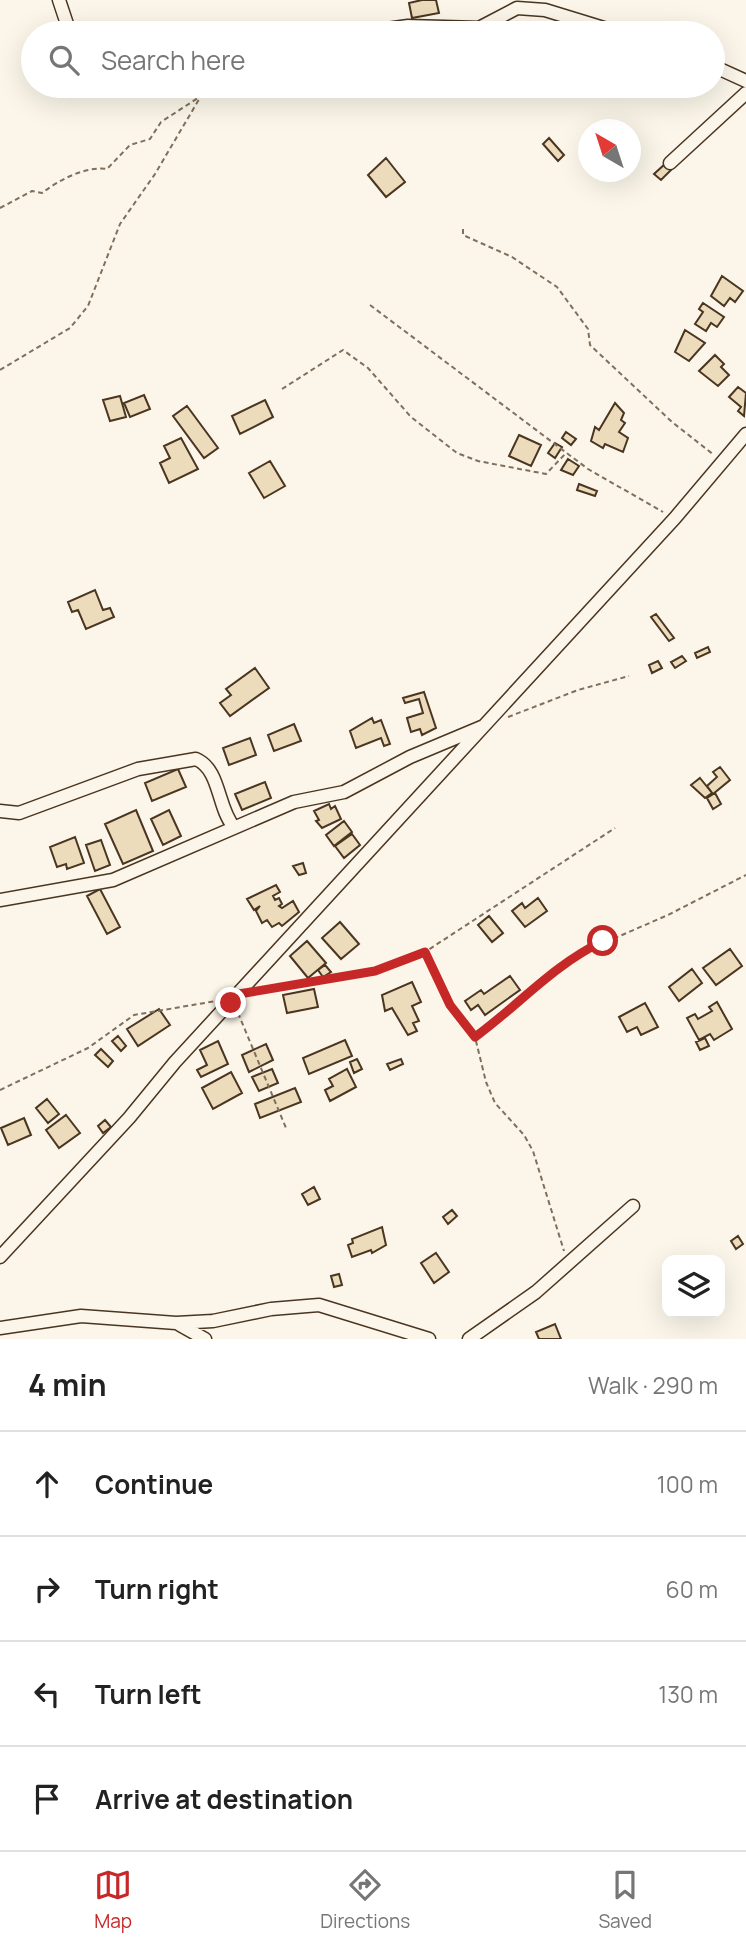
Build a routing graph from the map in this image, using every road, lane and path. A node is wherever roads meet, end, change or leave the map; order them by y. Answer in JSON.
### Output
{"nodes":[{"id":1,"x":59,"y":0,"type":"edge"},
{"id":2,"x":67,"y":21,"type":"edge"},
{"id":3,"x":492,"y":21,"type":"edge"},
{"id":4,"x":582,"y":21,"type":"edge"},
{"id":5,"x":725,"y":71,"type":"edge"},
{"id":6,"x":746,"y":81,"type":"edge"},
{"id":7,"x":746,"y":93,"type":"edge"},
{"id":8,"x":198,"y":98,"type":"edge"},
{"id":9,"x":200,"y":98,"type":"edge"},
{"id":10,"x":670,"y":163,"type":"dead end"},
{"id":11,"x":0,"y":208,"type":"edge"},
{"id":12,"x":463,"y":229,"type":"dead end"},
{"id":13,"x":370,"y":305,"type":"dead end"},
{"id":14,"x":0,"y":370,"type":"edge"},
{"id":15,"x":282,"y":389,"type":"dead end"},
{"id":16,"x":746,"y":434,"type":"edge"},
{"id":17,"x":566,"y":452,"type":"junction"},
{"id":18,"x":723,"y":463,"type":"junction"},
{"id":19,"x":675,"y":519,"type":"junction"},
{"id":20,"x":629,"y":677,"type":"dead end"},
{"id":21,"x":488,"y":725,"type":"junction"},
{"id":22,"x":0,"y":811,"type":"edge"},
{"id":23,"x":234,"y":827,"type":"junction"},
{"id":24,"x":615,"y":828,"type":"dead end"},
{"id":25,"x":746,"y":875,"type":"edge"},
{"id":26,"x":0,"y":900,"type":"edge"},
{"id":27,"x":425,"y":952,"type":"junction"},
{"id":28,"x":231,"y":1003,"type":"junction"},
{"id":29,"x":475,"y":1037,"type":"junction"},
{"id":30,"x":0,"y":1090,"type":"edge"},
{"id":31,"x":286,"y":1128,"type":"dead end"},
{"id":32,"x":633,"y":1206,"type":"dead end"},
{"id":33,"x":0,"y":1257,"type":"edge"},
{"id":34,"x":563,"y":1269,"type":"junction"},
{"id":35,"x":176,"y":1323,"type":"junction"},
{"id":36,"x":0,"y":1328,"type":"edge"},
{"id":37,"x":205,"y":1339,"type":"edge"},
{"id":38,"x":429,"y":1339,"type":"edge"},
{"id":39,"x":469,"y":1339,"type":"edge"}],
"edges":[{"from":1,"to":2,"type":"street"},
{"from":3,"to":4,"type":"street"},
{"from":5,"to":6,"type":"street"},
{"from":7,"to":10,"type":"street"},
{"from":8,"to":11,"type":"path"},
{"from":9,"to":14,"type":"path"},
{"from":12,"to":18,"type":"path"},
{"from":13,"to":17,"type":"path"},
{"from":15,"to":17,"type":"path"},
{"from":16,"to":18,"type":"street"},
{"from":17,"to":19,"type":"path"},
{"from":18,"to":19,"type":"street"},
{"from":19,"to":21,"type":"street"},
{"from":20,"to":21,"type":"path"},
{"from":21,"to":23,"type":"street"},
{"from":21,"to":28,"type":"street"},
{"from":22,"to":23,"type":"street"},
{"from":23,"to":26,"type":"street"},
{"from":24,"to":27,"type":"path"},
{"from":25,"to":29,"type":"path"},
{"from":27,"to":28,"type":"path"},
{"from":27,"to":29,"type":"path"},
{"from":28,"to":30,"type":"path"},
{"from":28,"to":31,"type":"path"},
{"from":28,"to":33,"type":"street"},
{"from":29,"to":34,"type":"path"},
{"from":32,"to":34,"type":"street"},
{"from":34,"to":39,"type":"street"},
{"from":35,"to":36,"type":"street"},
{"from":35,"to":37,"type":"street"},
{"from":35,"to":38,"type":"street"}]}
